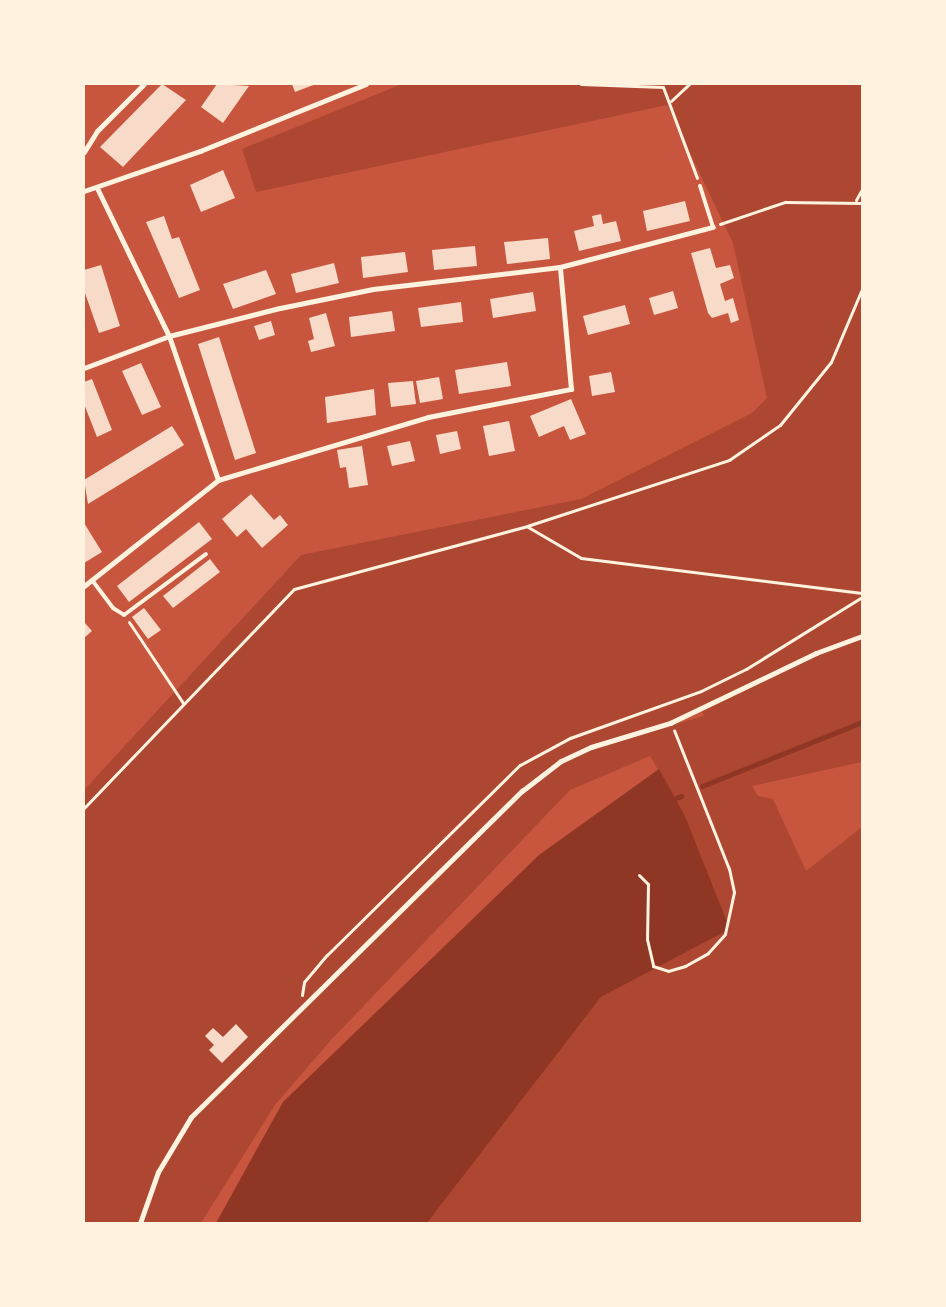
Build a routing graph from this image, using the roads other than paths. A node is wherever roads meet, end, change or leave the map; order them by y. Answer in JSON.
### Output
{"nodes":[{"id":1,"x":144,"y":84,"type":"edge"},
{"id":2,"x":366,"y":84,"type":"edge"},
{"id":3,"x":84,"y":152,"type":"edge"},
{"id":4,"x":700,"y":186,"type":"road end"},
{"id":5,"x":97,"y":188,"type":"junction"},
{"id":6,"x":84,"y":191,"type":"edge"},
{"id":7,"x":713,"y":227,"type":"joint"},
{"id":8,"x":560,"y":267,"type":"junction"},
{"id":9,"x":168,"y":336,"type":"junction"},
{"id":10,"x":84,"y":368,"type":"edge"},
{"id":11,"x":218,"y":480,"type":"junction"},
{"id":12,"x":206,"y":554,"type":"dead end"},
{"id":13,"x":92,"y":580,"type":"junction"},
{"id":14,"x":84,"y":586,"type":"edge"},
{"id":15,"x":862,"y":636,"type":"edge"},
{"id":16,"x":140,"y":1223,"type":"edge"}],
"edges":[{"from":1,"to":3,"type":"street"},
{"from":2,"to":5,"type":"street"},
{"from":4,"to":7,"type":"lane"},
{"from":5,"to":6,"type":"street"},
{"from":5,"to":9,"type":"street"},
{"from":7,"to":8,"type":"street"},
{"from":8,"to":9,"type":"street"},
{"from":8,"to":11,"type":"street"},
{"from":9,"to":10,"type":"street"},
{"from":9,"to":11,"type":"street"},
{"from":11,"to":13,"type":"street"},
{"from":12,"to":13,"type":"lane"},
{"from":13,"to":14,"type":"street"},
{"from":15,"to":16,"type":"street"}]}
